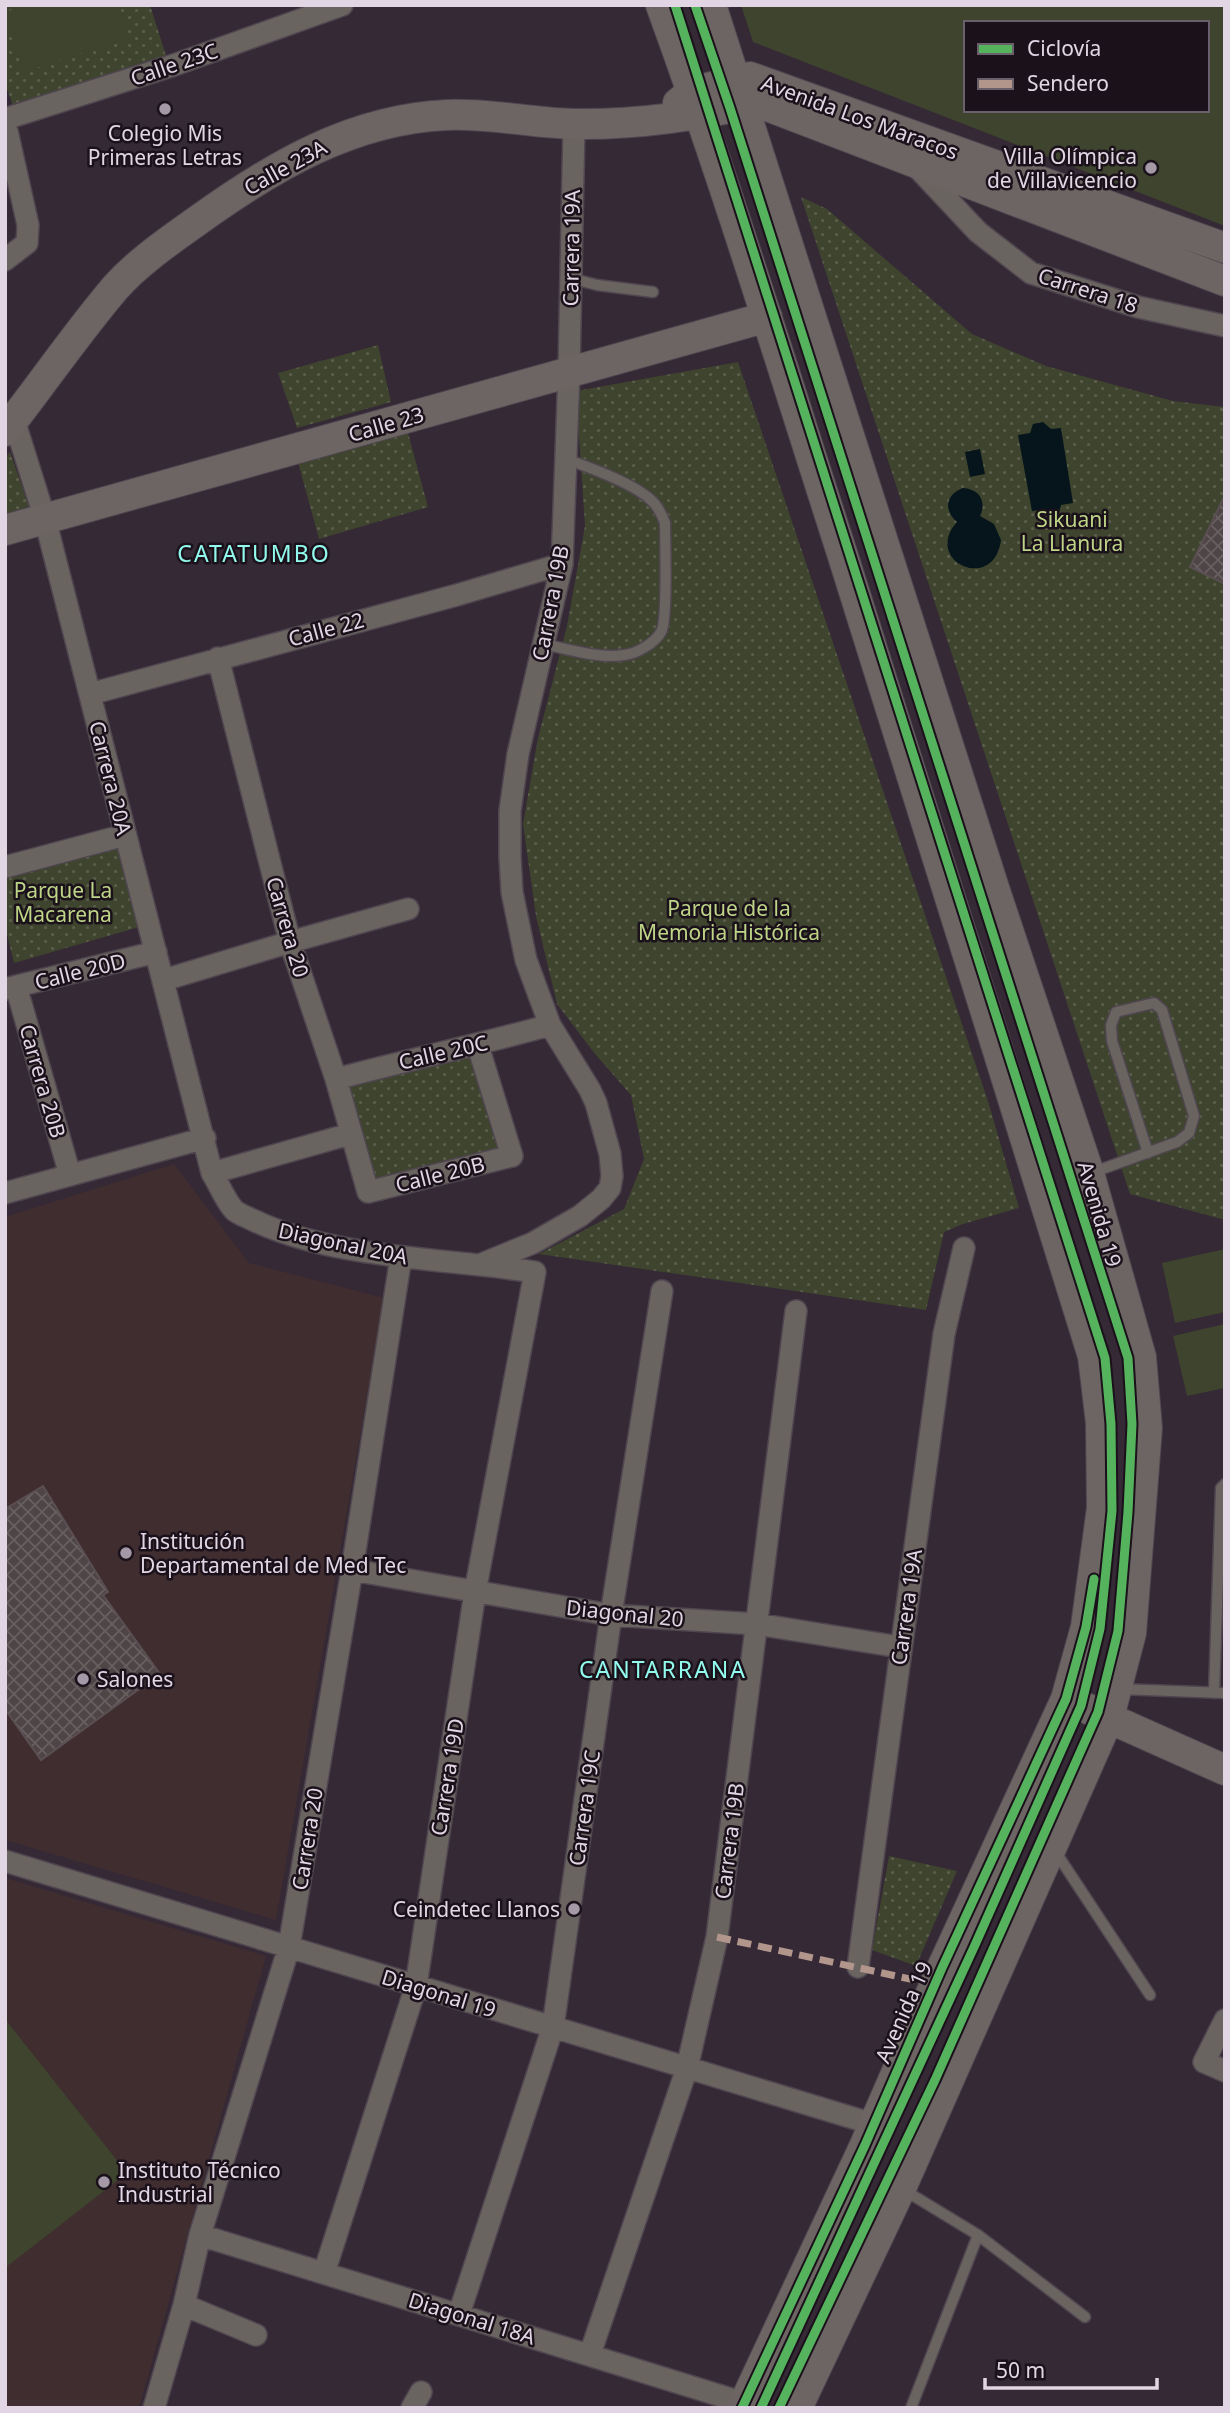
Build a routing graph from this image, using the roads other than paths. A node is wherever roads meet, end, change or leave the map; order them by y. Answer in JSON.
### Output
{"nodes":[{"id":1,"x":342,"y":5,"type":"edge"},
{"id":2,"x":661,"y":5,"type":"edge"},
{"id":3,"x":710,"y":5,"type":"edge"},
{"id":4,"x":739,"y":93,"type":"junction"},
{"id":5,"x":696,"y":103,"type":"junction"},
{"id":6,"x":5,"y":120,"type":"edge"},
{"id":7,"x":574,"y":124,"type":"junction"},
{"id":8,"x":910,"y":160,"type":"junction"},
{"id":9,"x":1225,"y":248,"type":"edge"},
{"id":10,"x":5,"y":260,"type":"edge"},
{"id":11,"x":570,"y":278,"type":"junction"},
{"id":12,"x":1225,"y":281,"type":"edge"},
{"id":13,"x":653,"y":292,"type":"dead end"},
{"id":14,"x":767,"y":317,"type":"junction"},
{"id":15,"x":1225,"y":326,"type":"edge"},
{"id":16,"x":569,"y":372,"type":"junction"},
{"id":17,"x":10,"y":426,"type":"edge"},
{"id":18,"x":566,"y":459,"type":"junction"},
{"id":19,"x":45,"y":519,"type":"junction"},
{"id":20,"x":5,"y":530,"type":"edge"},
{"id":21,"x":562,"y":564,"type":"junction"},
{"id":22,"x":543,"y":644,"type":"junction"},
{"id":23,"x":218,"y":658,"type":"junction"},
{"id":24,"x":90,"y":694,"type":"junction"},
{"id":25,"x":125,"y":835,"type":"junction"},
{"id":26,"x":5,"y":867,"type":"edge"},
{"id":27,"x":408,"y":909,"type":"dead end"},
{"id":28,"x":290,"y":942,"type":"junction"},
{"id":29,"x":156,"y":952,"type":"junction"},
{"id":30,"x":164,"y":981,"type":"junction"},
{"id":31,"x":11,"y":987,"type":"edge"},
{"id":32,"x":550,"y":1025,"type":"junction"},
{"id":33,"x":478,"y":1046,"type":"junction"},
{"id":34,"x":336,"y":1079,"type":"junction"},
{"id":35,"x":350,"y":1135,"type":"junction"},
{"id":36,"x":205,"y":1138,"type":"junction"},
{"id":37,"x":1147,"y":1153,"type":"junction"},
{"id":38,"x":212,"y":1173,"type":"junction"},
{"id":39,"x":1089,"y":1173,"type":"junction"},
{"id":40,"x":70,"y":1175,"type":"junction"},
{"id":41,"x":368,"y":1192,"type":"joint"},
{"id":42,"x":5,"y":1193,"type":"edge"},
{"id":43,"x":964,"y":1248,"type":"dead end"},
{"id":44,"x":401,"y":1257,"type":"junction"},
{"id":45,"x":482,"y":1264,"type":"junction"},
{"id":46,"x":535,"y":1272,"type":"joint"},
{"id":47,"x":662,"y":1291,"type":"dead end"},
{"id":48,"x":796,"y":1311,"type":"dead end"},
{"id":49,"x":1225,"y":1484,"type":"edge"},
{"id":50,"x":352,"y":1570,"type":"junction"},
{"id":51,"x":475,"y":1592,"type":"junction"},
{"id":52,"x":611,"y":1615,"type":"junction"},
{"id":53,"x":757,"y":1624,"type":"junction"},
{"id":54,"x":900,"y":1647,"type":"junction"},
{"id":55,"x":1118,"y":1689,"type":"junction"},
{"id":56,"x":1220,"y":1693,"type":"edge"},
{"id":57,"x":1066,"y":1699,"type":"junction"},
{"id":58,"x":1109,"y":1717,"type":"junction"},
{"id":59,"x":1225,"y":1770,"type":"edge"},
{"id":60,"x":1051,"y":1847,"type":"junction"},
{"id":61,"x":5,"y":1861,"type":"edge"},
{"id":62,"x":289,"y":1947,"type":"junction"},
{"id":63,"x":858,"y":1967,"type":"dead end"},
{"id":64,"x":416,"y":1986,"type":"junction"},
{"id":65,"x":1150,"y":1995,"type":"dead end"},
{"id":66,"x":1225,"y":2020,"type":"edge"},
{"id":67,"x":553,"y":2027,"type":"junction"},
{"id":68,"x":687,"y":2068,"type":"junction"},
{"id":69,"x":1225,"y":2071,"type":"edge"},
{"id":70,"x":873,"y":2124,"type":"junction"},
{"id":71,"x":901,"y":2188,"type":"junction"},
{"id":72,"x":200,"y":2235,"type":"junction"},
{"id":73,"x":978,"y":2235,"type":"junction"},
{"id":74,"x":324,"y":2273,"type":"junction"},
{"id":75,"x":184,"y":2305,"type":"junction"},
{"id":76,"x":459,"y":2314,"type":"junction"},
{"id":77,"x":1085,"y":2317,"type":"dead end"},
{"id":78,"x":256,"y":2336,"type":"dead end"},
{"id":79,"x":590,"y":2354,"type":"junction"},
{"id":80,"x":743,"y":2405,"type":"edge"},
{"id":81,"x":154,"y":2408,"type":"edge"},
{"id":82,"x":797,"y":2408,"type":"edge"},
{"id":83,"x":911,"y":2408,"type":"edge"}],
"edges":[{"from":1,"to":6,"type":"street","name":"Calle 23C"},
{"from":2,"to":5,"type":"main road","name":"Avenida 19"},
{"from":3,"to":4,"type":"main road","name":"Avenida 19"},
{"from":4,"to":5,"type":"main road","name":"Avenida Los Maracos"},
{"from":4,"to":8,"type":"main road","name":"Avenida Los Maracos"},
{"from":4,"to":9,"type":"main road","name":"Avenida Los Maracos"},
{"from":4,"to":39,"type":"main road","name":"Avenida 19"},
{"from":5,"to":7,"type":"main road","name":"Calle 23A"},
{"from":5,"to":14,"type":"main road","name":"Avenida 19"},
{"from":6,"to":10,"type":"street"},
{"from":7,"to":11,"type":"street","name":"Carrera 19A"},
{"from":7,"to":17,"type":"main road","name":"Calle 23A"},
{"from":8,"to":12,"type":"main road","name":"Avenida Los Maracos"},
{"from":8,"to":15,"type":"street","name":"Carrera 18"},
{"from":11,"to":13,"type":"lane"},
{"from":11,"to":16,"type":"street","name":"Carrera 19A"},
{"from":14,"to":16,"type":"main road","name":"Calle 23"},
{"from":14,"to":57,"type":"main road","name":"Avenida 19"},
{"from":16,"to":18,"type":"street","name":"Carrera 19B"},
{"from":16,"to":19,"type":"main road","name":"Calle 23"},
{"from":17,"to":19,"type":"street","name":"Carrera 20A"},
{"from":18,"to":21,"type":"street","name":"Carrera 19B"},
{"from":18,"to":22,"type":"lane"},
{"from":19,"to":20,"type":"main road","name":"Calle 23"},
{"from":19,"to":24,"type":"street","name":"Carrera 20A"},
{"from":21,"to":22,"type":"street","name":"Carrera 19B"},
{"from":21,"to":23,"type":"street","name":"Calle 22"},
{"from":22,"to":32,"type":"street","name":"Carrera 19B"},
{"from":23,"to":24,"type":"street","name":"Calle 22"},
{"from":23,"to":28,"type":"street","name":"Carrera 20"},
{"from":24,"to":25,"type":"street","name":"Carrera 20A"},
{"from":25,"to":26,"type":"street"},
{"from":25,"to":29,"type":"street","name":"Carrera 20A"},
{"from":27,"to":28,"type":"street"},
{"from":28,"to":30,"type":"street"},
{"from":28,"to":34,"type":"street","name":"Carrera 20"},
{"from":29,"to":30,"type":"street","name":"Carrera 20A"},
{"from":29,"to":31,"type":"street","name":"Calle 20D"},
{"from":30,"to":36,"type":"street","name":"Carrera 20A"},
{"from":31,"to":40,"type":"street","name":"Carrera 20B"},
{"from":32,"to":33,"type":"street","name":"Calle 20C"},
{"from":32,"to":45,"type":"street"},
{"from":33,"to":34,"type":"street","name":"Calle 20C"},
{"from":33,"to":41,"type":"street","name":"Calle 20B"},
{"from":34,"to":35,"type":"street","name":"Carrera 20"},
{"from":35,"to":38,"type":"street"},
{"from":35,"to":41,"type":"street","name":"Carrera 20"},
{"from":36,"to":38,"type":"street","name":"Diagonal 20A"},
{"from":36,"to":40,"type":"street"},
{"from":37,"to":37,"type":"lane"},
{"from":37,"to":39,"type":"lane"},
{"from":38,"to":44,"type":"street","name":"Diagonal 20A"},
{"from":39,"to":55,"type":"main road","name":"Avenida 19"},
{"from":40,"to":42,"type":"street"},
{"from":43,"to":54,"type":"street","name":"Carrera 19A"},
{"from":44,"to":45,"type":"street","name":"Diagonal 20A"},
{"from":44,"to":50,"type":"street","name":"Carrera 20"},
{"from":45,"to":46,"type":"street","name":"Diagonal 20A"},
{"from":46,"to":51,"type":"street","name":"Carrera 19D"},
{"from":47,"to":52,"type":"street","name":"Carrera 19C"},
{"from":48,"to":53,"type":"street","name":"Carrera 19B"},
{"from":49,"to":56,"type":"lane"},
{"from":50,"to":51,"type":"street","name":"Diagonal 20"},
{"from":50,"to":62,"type":"street","name":"Carrera 20"},
{"from":51,"to":52,"type":"street","name":"Diagonal 20"},
{"from":51,"to":64,"type":"street","name":"Carrera 19D"},
{"from":52,"to":53,"type":"street","name":"Diagonal 20"},
{"from":52,"to":67,"type":"street","name":"Carrera 19C"},
{"from":53,"to":54,"type":"street","name":"Diagonal 20"},
{"from":53,"to":68,"type":"street","name":"Carrera 19B"},
{"from":54,"to":63,"type":"street","name":"Carrera 19A"},
{"from":55,"to":56,"type":"lane"},
{"from":55,"to":58,"type":"main road","name":"Avenida 19"},
{"from":57,"to":58,"type":"main road"},
{"from":57,"to":70,"type":"main road","name":"Avenida 19"},
{"from":58,"to":59,"type":"main road"},
{"from":58,"to":60,"type":"main road","name":"Avenida 19"},
{"from":60,"to":65,"type":"lane"},
{"from":60,"to":71,"type":"main road","name":"Avenida 19"},
{"from":61,"to":62,"type":"street","name":"Diagonal 19"},
{"from":62,"to":64,"type":"street","name":"Diagonal 19"},
{"from":62,"to":72,"type":"street","name":"Carrera 20"},
{"from":64,"to":67,"type":"street","name":"Diagonal 19"},
{"from":64,"to":74,"type":"street","name":"Carrera 19D"},
{"from":66,"to":69,"type":"street"},
{"from":67,"to":68,"type":"street","name":"Diagonal 19"},
{"from":67,"to":76,"type":"street","name":"Carrera 19C"},
{"from":68,"to":70,"type":"street","name":"Diagonal 19"},
{"from":68,"to":79,"type":"street","name":"Carrera 19B"},
{"from":70,"to":80,"type":"main road","name":"Avenida 19"},
{"from":71,"to":73,"type":"lane"},
{"from":71,"to":82,"type":"main road","name":"Avenida 19"},
{"from":72,"to":74,"type":"street","name":"Diagonal 18A"},
{"from":72,"to":75,"type":"street","name":"Carrera 20"},
{"from":73,"to":77,"type":"lane"},
{"from":73,"to":83,"type":"lane"},
{"from":74,"to":76,"type":"street","name":"Diagonal 18A"},
{"from":75,"to":78,"type":"street"},
{"from":75,"to":81,"type":"street","name":"Carrera 20"},
{"from":76,"to":79,"type":"street","name":"Diagonal 18A"},
{"from":79,"to":80,"type":"street","name":"Diagonal 18A"}]}
